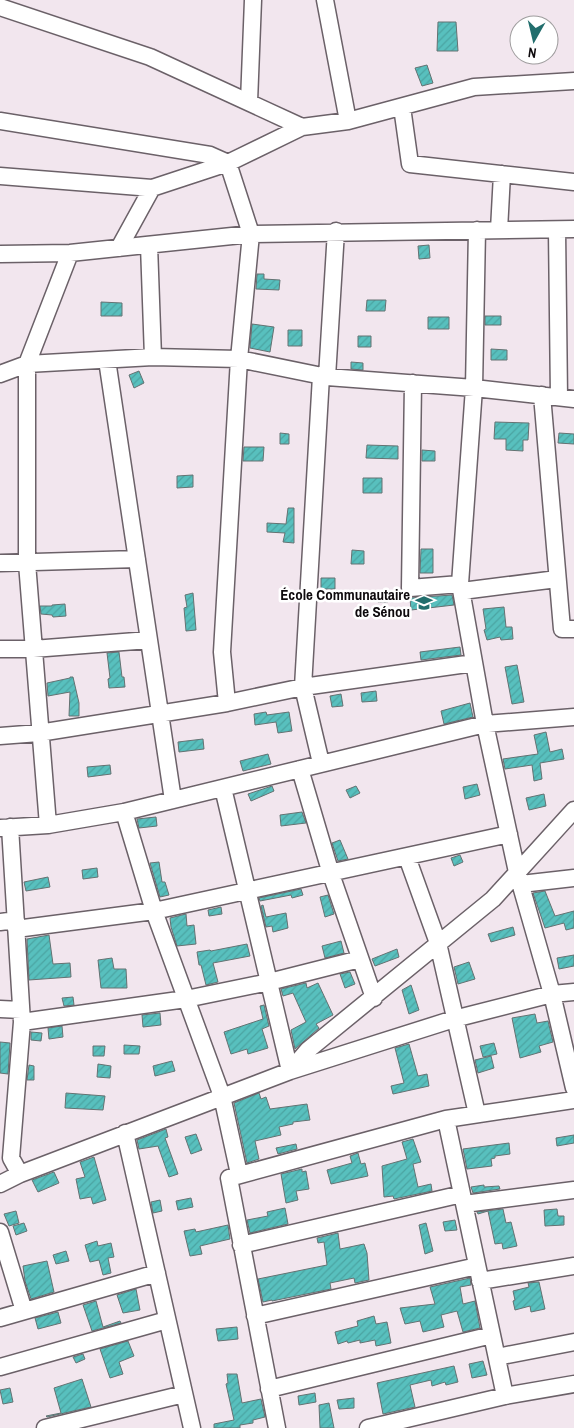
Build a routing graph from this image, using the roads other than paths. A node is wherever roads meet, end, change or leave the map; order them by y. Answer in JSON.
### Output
{"nodes":[{"id":1,"x":253,"y":0,"type":"edge"},
{"id":2,"x":324,"y":0,"type":"edge"},
{"id":3,"x":0,"y":7,"type":"edge"},
{"id":4,"x":574,"y":81,"type":"edge"},
{"id":5,"x":249,"y":102,"type":"junction"},
{"id":6,"x":402,"y":107,"type":"junction"},
{"id":7,"x":0,"y":121,"type":"edge"},
{"id":8,"x":348,"y":122,"type":"junction"},
{"id":9,"x":302,"y":127,"type":"junction"},
{"id":10,"x":228,"y":163,"type":"junction"},
{"id":11,"x":502,"y":174,"type":"junction"},
{"id":12,"x":0,"y":176,"type":"edge"},
{"id":13,"x":574,"y":182,"type":"edge"},
{"id":14,"x":152,"y":188,"type":"junction"},
{"id":15,"x":477,"y":230,"type":"junction"},
{"id":16,"x":499,"y":230,"type":"junction"},
{"id":17,"x":557,"y":230,"type":"junction"},
{"id":18,"x":574,"y":230,"type":"edge"},
{"id":19,"x":336,"y":232,"type":"junction"},
{"id":20,"x":251,"y":234,"type":"junction"},
{"id":21,"x":149,"y":245,"type":"junction"},
{"id":22,"x":119,"y":248,"type":"junction"},
{"id":23,"x":70,"y":253,"type":"junction"},
{"id":24,"x":0,"y":254,"type":"edge"},
{"id":25,"x":154,"y":357,"type":"junction"},
{"id":26,"x":238,"y":359,"type":"junction"},
{"id":27,"x":107,"y":360,"type":"junction"},
{"id":28,"x":27,"y":364,"type":"junction"},
{"id":29,"x":0,"y":374,"type":"edge"},
{"id":30,"x":324,"y":376,"type":"junction"},
{"id":31,"x":413,"y":383,"type":"junction"},
{"id":32,"x":474,"y":388,"type":"junction"},
{"id":33,"x":542,"y":396,"type":"junction"},
{"id":34,"x":566,"y":398,"type":"edge"},
{"id":35,"x":137,"y":559,"type":"junction"},
{"id":36,"x":0,"y":563,"type":"edge"},
{"id":37,"x":27,"y":563,"type":"junction"},
{"id":38,"x":558,"y":579,"type":"junction"},
{"id":39,"x":461,"y":588,"type":"junction"},
{"id":40,"x":574,"y":629,"type":"edge"},
{"id":41,"x":149,"y":640,"type":"junction"},
{"id":42,"x":0,"y":649,"type":"edge"},
{"id":43,"x":33,"y":649,"type":"junction"},
{"id":44,"x":474,"y":663,"type":"junction"},
{"id":45,"x":303,"y":686,"type":"junction"},
{"id":46,"x":227,"y":703,"type":"junction"},
{"id":47,"x":160,"y":713,"type":"junction"},
{"id":48,"x":574,"y":717,"type":"edge"},
{"id":49,"x":485,"y":724,"type":"junction"},
{"id":50,"x":40,"y":733,"type":"junction"},
{"id":51,"x":0,"y":736,"type":"edge"},
{"id":52,"x":321,"y":763,"type":"junction"},
{"id":53,"x":300,"y":769,"type":"junction"},
{"id":54,"x":223,"y":788,"type":"junction"},
{"id":55,"x":173,"y":800,"type":"junction"},
{"id":56,"x":574,"y":810,"type":"edge"},
{"id":57,"x":124,"y":812,"type":"junction"},
{"id":58,"x":48,"y":825,"type":"junction"},
{"id":59,"x":5,"y":827,"type":"edge"},
{"id":60,"x":508,"y":834,"type":"junction"},
{"id":61,"x":407,"y":857,"type":"junction"},
{"id":62,"x":331,"y":874,"type":"junction"},
{"id":63,"x":519,"y":878,"type":"junction"},
{"id":64,"x":574,"y":878,"type":"edge"},
{"id":65,"x":247,"y":892,"type":"junction"},
{"id":66,"x":154,"y":912,"type":"junction"},
{"id":67,"x":11,"y":924,"type":"edge"},
{"id":68,"x":438,"y":943,"type":"junction"},
{"id":69,"x":360,"y":958,"type":"junction"},
{"id":70,"x":269,"y":982,"type":"junction"},
{"id":71,"x":574,"y":992,"type":"edge"},
{"id":72,"x":552,"y":994,"type":"junction"},
{"id":73,"x":374,"y":998,"type":"junction"},
{"id":74,"x":186,"y":999,"type":"junction"},
{"id":75,"x":0,"y":1010,"type":"edge"},
{"id":76,"x":21,"y":1016,"type":"junction"},
{"id":77,"x":454,"y":1019,"type":"junction"},
{"id":78,"x":290,"y":1071,"type":"junction"},
{"id":79,"x":574,"y":1088,"type":"edge"},
{"id":80,"x":222,"y":1096,"type":"junction"},
{"id":81,"x":574,"y":1100,"type":"edge"},
{"id":82,"x":477,"y":1114,"type":"junction"},
{"id":83,"x":446,"y":1119,"type":"junction"},
{"id":84,"x":125,"y":1133,"type":"junction"},
{"id":85,"x":6,"y":1159,"type":"edge"},
{"id":86,"x":20,"y":1174,"type":"junction"},
{"id":87,"x":239,"y":1174,"type":"junction"},
{"id":88,"x":0,"y":1184,"type":"edge"},
{"id":89,"x":574,"y":1190,"type":"edge"},
{"id":90,"x":463,"y":1199,"type":"junction"},
{"id":91,"x":0,"y":1232,"type":"edge"},
{"id":92,"x":241,"y":1244,"type":"junction"},
{"id":93,"x":574,"y":1266,"type":"edge"},
{"id":94,"x":157,"y":1273,"type":"junction"},
{"id":95,"x":479,"y":1274,"type":"junction"},
{"id":96,"x":24,"y":1311,"type":"junction"},
{"id":97,"x":255,"y":1316,"type":"junction"},
{"id":98,"x":0,"y":1318,"type":"edge"},
{"id":99,"x":167,"y":1320,"type":"junction"},
{"id":100,"x":492,"y":1335,"type":"junction"},
{"id":101,"x":574,"y":1342,"type":"edge"},
{"id":102,"x":497,"y":1357,"type":"junction"},
{"id":103,"x":0,"y":1367,"type":"edge"},
{"id":104,"x":574,"y":1384,"type":"edge"},
{"id":105,"x":269,"y":1389,"type":"junction"},
{"id":106,"x":184,"y":1394,"type":"junction"},
{"id":107,"x":505,"y":1396,"type":"junction"},
{"id":108,"x":45,"y":1428,"type":"edge"},
{"id":109,"x":192,"y":1428,"type":"edge"},
{"id":110,"x":277,"y":1428,"type":"edge"},
{"id":111,"x":368,"y":1428,"type":"edge"}],
"edges":[{"from":1,"to":5,"type":"street"},
{"from":2,"to":8,"type":"street"},
{"from":3,"to":5,"type":"street"},
{"from":4,"to":6,"type":"street"},
{"from":5,"to":9,"type":"street"},
{"from":6,"to":8,"type":"street"},
{"from":6,"to":11,"type":"street"},
{"from":7,"to":10,"type":"street"},
{"from":8,"to":9,"type":"street"},
{"from":9,"to":10,"type":"street"},
{"from":10,"to":14,"type":"street"},
{"from":10,"to":20,"type":"street"},
{"from":11,"to":13,"type":"street"},
{"from":11,"to":16,"type":"street"},
{"from":12,"to":14,"type":"street"},
{"from":14,"to":22,"type":"street"},
{"from":15,"to":16,"type":"street"},
{"from":15,"to":19,"type":"street"},
{"from":15,"to":32,"type":"street"},
{"from":16,"to":17,"type":"street"},
{"from":17,"to":18,"type":"street"},
{"from":17,"to":34,"type":"street"},
{"from":19,"to":20,"type":"street"},
{"from":19,"to":30,"type":"street"},
{"from":20,"to":21,"type":"street"},
{"from":20,"to":26,"type":"street"},
{"from":21,"to":22,"type":"street"},
{"from":21,"to":25,"type":"street"},
{"from":22,"to":23,"type":"street"},
{"from":23,"to":24,"type":"street"},
{"from":23,"to":28,"type":"street"},
{"from":25,"to":26,"type":"street"},
{"from":25,"to":27,"type":"street"},
{"from":26,"to":30,"type":"street"},
{"from":26,"to":46,"type":"street"},
{"from":27,"to":28,"type":"street"},
{"from":27,"to":35,"type":"street"},
{"from":28,"to":29,"type":"street"},
{"from":28,"to":37,"type":"street"},
{"from":30,"to":31,"type":"street"},
{"from":30,"to":45,"type":"street"},
{"from":31,"to":32,"type":"street"},
{"from":31,"to":39,"type":"street"},
{"from":32,"to":33,"type":"street"},
{"from":32,"to":39,"type":"street"},
{"from":33,"to":34,"type":"street"},
{"from":33,"to":38,"type":"street"},
{"from":35,"to":37,"type":"street"},
{"from":35,"to":41,"type":"street"},
{"from":36,"to":37,"type":"street"},
{"from":37,"to":43,"type":"street"},
{"from":38,"to":39,"type":"street"},
{"from":38,"to":40,"type":"street"},
{"from":39,"to":44,"type":"street"},
{"from":41,"to":43,"type":"street"},
{"from":41,"to":47,"type":"street"},
{"from":42,"to":43,"type":"street"},
{"from":43,"to":50,"type":"street"},
{"from":44,"to":45,"type":"street"},
{"from":44,"to":49,"type":"street"},
{"from":45,"to":46,"type":"street"},
{"from":45,"to":52,"type":"street"},
{"from":46,"to":47,"type":"street"},
{"from":47,"to":50,"type":"street"},
{"from":47,"to":55,"type":"street"},
{"from":48,"to":49,"type":"street"},
{"from":49,"to":52,"type":"street"},
{"from":49,"to":60,"type":"street"},
{"from":50,"to":51,"type":"street"},
{"from":50,"to":58,"type":"street"},
{"from":52,"to":53,"type":"street"},
{"from":53,"to":54,"type":"street"},
{"from":53,"to":62,"type":"street"},
{"from":54,"to":55,"type":"street"},
{"from":54,"to":65,"type":"street"},
{"from":55,"to":57,"type":"street"},
{"from":56,"to":63,"type":"street"},
{"from":57,"to":58,"type":"street"},
{"from":57,"to":66,"type":"street"},
{"from":58,"to":59,"type":"street"},
{"from":59,"to":67,"type":"street"},
{"from":60,"to":61,"type":"street"},
{"from":60,"to":63,"type":"street"},
{"from":61,"to":62,"type":"street"},
{"from":61,"to":68,"type":"street"},
{"from":62,"to":65,"type":"street"},
{"from":62,"to":69,"type":"street"},
{"from":63,"to":64,"type":"street"},
{"from":63,"to":68,"type":"street"},
{"from":63,"to":72,"type":"street"},
{"from":65,"to":66,"type":"street"},
{"from":65,"to":70,"type":"street"},
{"from":66,"to":67,"type":"street"},
{"from":66,"to":74,"type":"street"},
{"from":67,"to":76,"type":"street"},
{"from":68,"to":73,"type":"street"},
{"from":68,"to":77,"type":"street"},
{"from":69,"to":70,"type":"street"},
{"from":69,"to":73,"type":"street"},
{"from":70,"to":74,"type":"street"},
{"from":70,"to":78,"type":"street"},
{"from":71,"to":72,"type":"street"},
{"from":72,"to":77,"type":"street"},
{"from":72,"to":79,"type":"street"},
{"from":73,"to":78,"type":"street"},
{"from":74,"to":76,"type":"street"},
{"from":74,"to":80,"type":"street"},
{"from":75,"to":76,"type":"street"},
{"from":76,"to":85,"type":"street"},
{"from":77,"to":78,"type":"street"},
{"from":77,"to":82,"type":"street"},
{"from":78,"to":80,"type":"street"},
{"from":80,"to":84,"type":"street"},
{"from":80,"to":87,"type":"street"},
{"from":81,"to":82,"type":"street"},
{"from":82,"to":83,"type":"street"},
{"from":83,"to":87,"type":"street"},
{"from":83,"to":90,"type":"street"},
{"from":84,"to":86,"type":"street"},
{"from":84,"to":94,"type":"street"},
{"from":85,"to":86,"type":"street"},
{"from":86,"to":88,"type":"street"},
{"from":87,"to":92,"type":"street"},
{"from":89,"to":90,"type":"street"},
{"from":90,"to":92,"type":"street"},
{"from":90,"to":95,"type":"street"},
{"from":91,"to":96,"type":"street"},
{"from":92,"to":97,"type":"street"},
{"from":93,"to":95,"type":"street"},
{"from":94,"to":96,"type":"street"},
{"from":94,"to":99,"type":"street"},
{"from":95,"to":97,"type":"street"},
{"from":95,"to":100,"type":"street"},
{"from":96,"to":98,"type":"street"},
{"from":97,"to":105,"type":"street"},
{"from":99,"to":103,"type":"street"},
{"from":99,"to":106,"type":"street"},
{"from":100,"to":102,"type":"street"},
{"from":100,"to":105,"type":"street"},
{"from":101,"to":102,"type":"street"},
{"from":102,"to":107,"type":"street"},
{"from":104,"to":107,"type":"street"},
{"from":105,"to":110,"type":"street"},
{"from":106,"to":108,"type":"street"},
{"from":106,"to":109,"type":"street"},
{"from":107,"to":111,"type":"street"}]}
